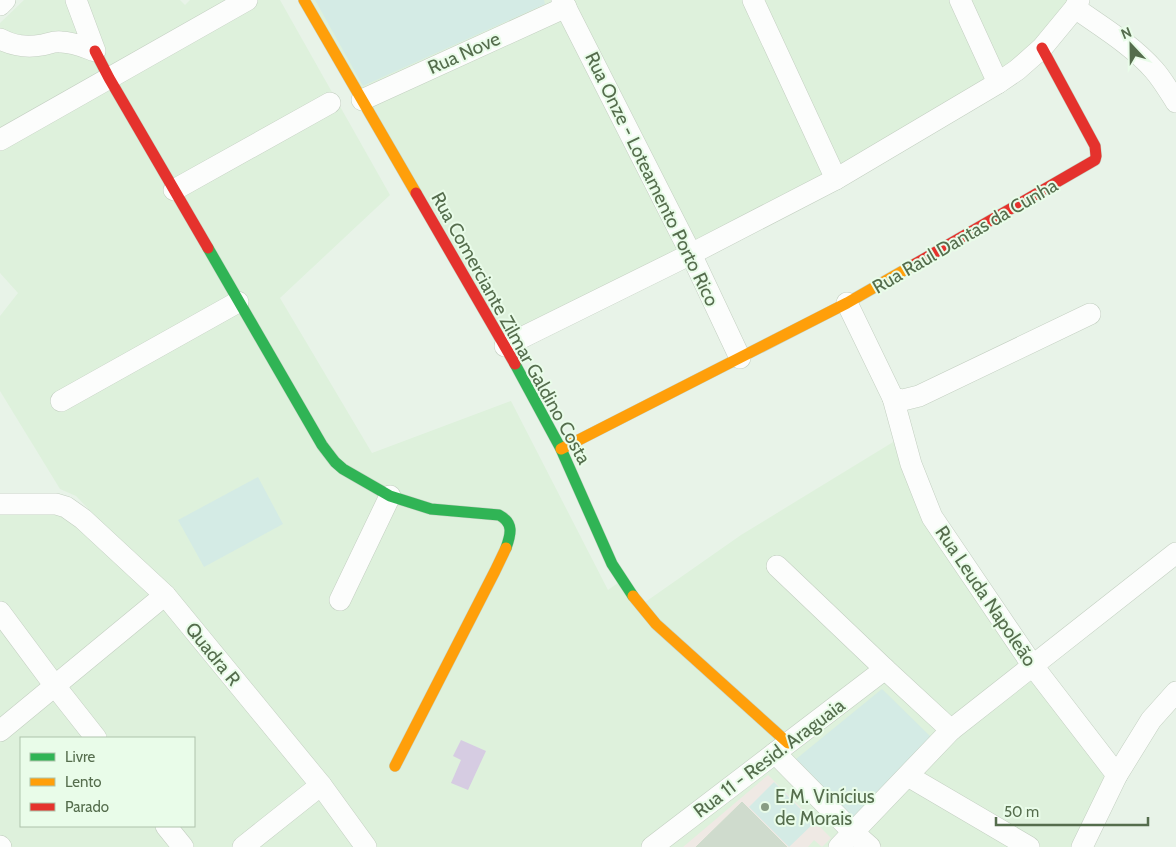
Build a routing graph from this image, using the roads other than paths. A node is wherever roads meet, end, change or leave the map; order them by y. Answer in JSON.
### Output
{"nodes":[{"id":1,"x":5,"y":0,"type":"edge"},
{"id":2,"x":76,"y":0,"type":"edge"},
{"id":3,"x":247,"y":0,"type":"edge"},
{"id":4,"x":304,"y":0,"type":"edge"},
{"id":5,"x":752,"y":0,"type":"edge"},
{"id":6,"x":960,"y":0,"type":"edge"},
{"id":7,"x":564,"y":4,"type":"edge"},
{"id":8,"x":1077,"y":4,"type":"edge"},
{"id":9,"x":0,"y":5,"type":"edge"},
{"id":10,"x":0,"y":39,"type":"edge"},
{"id":11,"x":1042,"y":48,"type":"junction"},
{"id":12,"x":95,"y":51,"type":"junction"},
{"id":13,"x":109,"y":78,"type":"junction"},
{"id":14,"x":998,"y":83,"type":"junction"},
{"id":15,"x":362,"y":100,"type":"junction"},
{"id":16,"x":1176,"y":102,"type":"edge"},
{"id":17,"x":330,"y":103,"type":"dead end"},
{"id":18,"x":0,"y":140,"type":"edge"},
{"id":19,"x":836,"y":179,"type":"junction"},
{"id":20,"x":174,"y":190,"type":"junction"},
{"id":21,"x":691,"y":254,"type":"junction"},
{"id":22,"x":238,"y":302,"type":"junction"},
{"id":23,"x":847,"y":303,"type":"junction"},
{"id":24,"x":1090,"y":314,"type":"dead end"},
{"id":25,"x":505,"y":346,"type":"junction"},
{"id":26,"x":740,"y":358,"type":"junction"},
{"id":27,"x":893,"y":398,"type":"junction"},
{"id":28,"x":61,"y":401,"type":"dead end"},
{"id":29,"x":561,"y":449,"type":"junction"},
{"id":30,"x":390,"y":496,"type":"junction"},
{"id":31,"x":0,"y":504,"type":"edge"},
{"id":32,"x":1176,"y":553,"type":"edge"},
{"id":33,"x":777,"y":566,"type":"dead end"},
{"id":34,"x":165,"y":595,"type":"junction"},
{"id":35,"x":340,"y":600,"type":"dead end"},
{"id":36,"x":0,"y":612,"type":"edge"},
{"id":37,"x":1033,"y":666,"type":"junction"},
{"id":38,"x":885,"y":670,"type":"junction"},
{"id":39,"x":54,"y":686,"type":"junction"},
{"id":40,"x":1176,"y":692,"type":"edge"},
{"id":41,"x":951,"y":730,"type":"junction"},
{"id":42,"x":0,"y":732,"type":"edge"},
{"id":43,"x":95,"y":737,"type":"edge"},
{"id":44,"x":781,"y":748,"type":"junction"},
{"id":45,"x":395,"y":766,"type":"dead end"},
{"id":46,"x":908,"y":776,"type":"junction"},
{"id":47,"x":1117,"y":776,"type":"junction"},
{"id":48,"x":321,"y":785,"type":"junction"},
{"id":49,"x":167,"y":827,"type":"edge"},
{"id":50,"x":846,"y":840,"type":"edge"},
{"id":51,"x":183,"y":847,"type":"edge"},
{"id":52,"x":243,"y":847,"type":"edge"},
{"id":53,"x":366,"y":847,"type":"edge"},
{"id":54,"x":652,"y":847,"type":"edge"},
{"id":55,"x":870,"y":847,"type":"edge"},
{"id":56,"x":1029,"y":847,"type":"edge"},
{"id":57,"x":1082,"y":847,"type":"edge"}],
"edges":[{"from":1,"to":9,"type":"street"},
{"from":2,"to":12,"type":"street"},
{"from":3,"to":13,"type":"street"},
{"from":4,"to":15,"type":"street","name":"Rua Comerciante Zilmar Galdino Costa"},
{"from":5,"to":19,"type":"street"},
{"from":6,"to":14,"type":"street"},
{"from":7,"to":15,"type":"street","name":"Rua Nove"},
{"from":7,"to":21,"type":"street","name":"Rua Onze - Loteamento Porto Rico"},
{"from":8,"to":11,"type":"street"},
{"from":8,"to":16,"type":"street"},
{"from":10,"to":12,"type":"street"},
{"from":11,"to":14,"type":"street"},
{"from":11,"to":23,"type":"street","name":"Rua Raul Dantas da Cunha"},
{"from":12,"to":13,"type":"street"},
{"from":13,"to":18,"type":"street"},
{"from":13,"to":20,"type":"street"},
{"from":14,"to":19,"type":"street"},
{"from":15,"to":25,"type":"street","name":"Rua Comerciante Zilmar Galdino Costa"},
{"from":17,"to":20,"type":"street"},
{"from":19,"to":21,"type":"street"},
{"from":20,"to":22,"type":"street"},
{"from":21,"to":25,"type":"street"},
{"from":21,"to":26,"type":"street","name":"Rua Onze - Loteamento Porto Rico"},
{"from":22,"to":28,"type":"street"},
{"from":22,"to":30,"type":"street"},
{"from":23,"to":26,"type":"street","name":"Rua Raul Dantas da Cunha"},
{"from":23,"to":27,"type":"street","name":"Rua Leuda Napoleão"},
{"from":24,"to":27,"type":"street"},
{"from":25,"to":29,"type":"street","name":"Rua Comerciante Zilmar Galdino Costa"},
{"from":26,"to":29,"type":"street","name":"Rua Raul Dantas da Cunha"},
{"from":27,"to":37,"type":"street","name":"Rua Leuda Napoleão"},
{"from":29,"to":44,"type":"street","name":"Rua Comerciante Zilmar Galdino Costa"},
{"from":30,"to":35,"type":"street"},
{"from":30,"to":45,"type":"street"},
{"from":31,"to":34,"type":"street","name":"Quadra R"},
{"from":32,"to":37,"type":"street"},
{"from":33,"to":38,"type":"street"},
{"from":34,"to":39,"type":"street"},
{"from":34,"to":48,"type":"street","name":"Quadra R"},
{"from":36,"to":39,"type":"street"},
{"from":37,"to":41,"type":"street"},
{"from":37,"to":47,"type":"street","name":"Rua Leuda Napoleão"},
{"from":38,"to":41,"type":"street"},
{"from":38,"to":44,"type":"street","name":"Rua 11 - Resid. Araguaia"},
{"from":39,"to":42,"type":"street"},
{"from":39,"to":43,"type":"street"},
{"from":40,"to":47,"type":"street"},
{"from":41,"to":46,"type":"street"},
{"from":44,"to":50,"type":"street"},
{"from":44,"to":54,"type":"street","name":"Rua 11 - Resid. Araguaia"},
{"from":46,"to":50,"type":"street"},
{"from":46,"to":56,"type":"street"},
{"from":47,"to":57,"type":"street"},
{"from":48,"to":52,"type":"street"},
{"from":48,"to":53,"type":"street","name":"Quadra R"},
{"from":49,"to":51,"type":"street"},
{"from":50,"to":55,"type":"street"}]}
